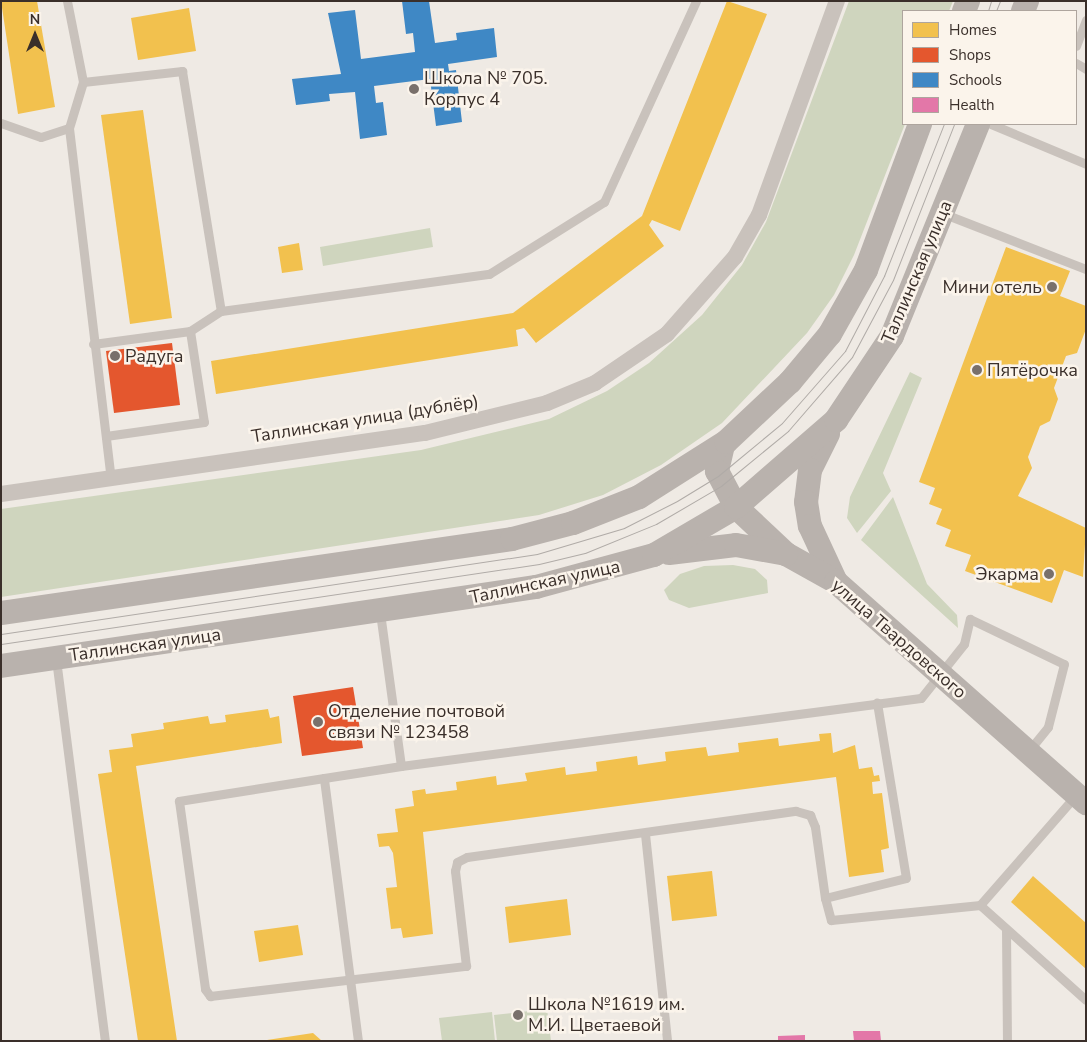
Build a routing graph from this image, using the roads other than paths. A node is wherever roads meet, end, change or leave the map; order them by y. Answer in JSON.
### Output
{"nodes":[{"id":1,"x":67,"y":1,"type":"edge"},
{"id":2,"x":696,"y":1,"type":"edge"},
{"id":3,"x":837,"y":1,"type":"edge"},
{"id":4,"x":1086,"y":20,"type":"edge"},
{"id":5,"x":1077,"y":43,"type":"edge"},
{"id":6,"x":83,"y":82,"type":"junction"},
{"id":7,"x":1,"y":123,"type":"edge"},
{"id":8,"x":920,"y":125,"type":"edge"},
{"id":9,"x":978,"y":125,"type":"edge"},
{"id":10,"x":993,"y":125,"type":"edge"},
{"id":11,"x":69,"y":128,"type":"junction"},
{"id":12,"x":1086,"y":164,"type":"edge"},
{"id":13,"x":942,"y":213,"type":"junction"},
{"id":14,"x":1086,"y":269,"type":"edge"},
{"id":15,"x":221,"y":311,"type":"junction"},
{"id":16,"x":190,"y":331,"type":"junction"},
{"id":17,"x":93,"y":344,"type":"junction"},
{"id":18,"x":836,"y":420,"type":"junction"},
{"id":19,"x":106,"y":436,"type":"junction"},
{"id":20,"x":722,"y":445,"type":"junction"},
{"id":21,"x":111,"y":479,"type":"junction"},
{"id":22,"x":1,"y":494,"type":"edge"},
{"id":23,"x":736,"y":507,"type":"junction"},
{"id":24,"x":786,"y":554,"type":"junction"},
{"id":25,"x":654,"y":555,"type":"junction"},
{"id":26,"x":836,"y":582,"type":"junction"},
{"id":27,"x":380,"y":612,"type":"junction"},
{"id":28,"x":1,"y":613,"type":"edge"},
{"id":29,"x":56,"y":658,"type":"junction"},
{"id":30,"x":1,"y":666,"type":"edge"},
{"id":31,"x":940,"y":674,"type":"junction"},
{"id":32,"x":877,"y":702,"type":"junction"},
{"id":33,"x":1028,"y":752,"type":"junction"},
{"id":34,"x":401,"y":766,"type":"junction"},
{"id":35,"x":324,"y":778,"type":"junction"},
{"id":36,"x":1081,"y":799,"type":"edge"},
{"id":37,"x":645,"y":834,"type":"junction"},
{"id":38,"x":824,"y":898,"type":"junction"},
{"id":39,"x":980,"y":905,"type":"junction"},
{"id":40,"x":1006,"y":928,"type":"junction"},
{"id":41,"x":353,"y":979,"type":"junction"},
{"id":42,"x":1086,"y":1000,"type":"edge"},
{"id":43,"x":104,"y":1041,"type":"edge"},
{"id":44,"x":358,"y":1041,"type":"edge"},
{"id":45,"x":667,"y":1041,"type":"edge"},
{"id":46,"x":1006,"y":1041,"type":"edge"}],
"edges":[{"from":1,"to":6,"type":"lane"},
{"from":2,"to":15,"type":"lane"},
{"from":3,"to":21,"type":"street","name":"Таллинская улица (дублёр)"},
{"from":4,"to":5,"type":"lane"},
{"from":6,"to":11,"type":"lane"},
{"from":6,"to":15,"type":"lane"},
{"from":7,"to":11,"type":"lane"},
{"from":8,"to":20,"type":"main road"},
{"from":9,"to":13,"type":"main road","name":"Таллинская улица"},
{"from":10,"to":12,"type":"lane"},
{"from":11,"to":17,"type":"lane"},
{"from":13,"to":14,"type":"lane"},
{"from":13,"to":18,"type":"main road","name":"Таллинская улица"},
{"from":15,"to":16,"type":"lane"},
{"from":16,"to":17,"type":"lane"},
{"from":16,"to":19,"type":"lane"},
{"from":17,"to":19,"type":"lane"},
{"from":18,"to":23,"type":"main road","name":"Таллинская улица"},
{"from":18,"to":26,"type":"main road"},
{"from":19,"to":21,"type":"lane"},
{"from":20,"to":23,"type":"main road","name":"улица Твардовского"},
{"from":20,"to":28,"type":"main road"},
{"from":21,"to":22,"type":"street","name":"Таллинская улица (дублёр)"},
{"from":23,"to":24,"type":"main road","name":"улица Твардовского"},
{"from":23,"to":25,"type":"main road","name":"Таллинская улица"},
{"from":24,"to":25,"type":"main road"},
{"from":24,"to":26,"type":"main road","name":"улица Твардовского"},
{"from":25,"to":27,"type":"main road","name":"Таллинская улица"},
{"from":26,"to":31,"type":"main road","name":"улица Твардовского"},
{"from":27,"to":29,"type":"main road","name":"Таллинская улица"},
{"from":27,"to":34,"type":"lane"},
{"from":29,"to":30,"type":"main road","name":"Таллинская улица"},
{"from":29,"to":43,"type":"lane"},
{"from":31,"to":32,"type":"lane"},
{"from":31,"to":33,"type":"main road","name":"улица Твардовского"},
{"from":31,"to":33,"type":"lane"},
{"from":32,"to":34,"type":"lane"},
{"from":32,"to":38,"type":"lane"},
{"from":33,"to":36,"type":"main road","name":"улица Твардовского"},
{"from":34,"to":35,"type":"lane"},
{"from":35,"to":41,"type":"lane"},
{"from":35,"to":41,"type":"lane"},
{"from":36,"to":39,"type":"lane"},
{"from":37,"to":38,"type":"lane"},
{"from":37,"to":41,"type":"lane"},
{"from":37,"to":45,"type":"lane"},
{"from":38,"to":39,"type":"lane"},
{"from":39,"to":40,"type":"lane"},
{"from":40,"to":42,"type":"lane"},
{"from":40,"to":46,"type":"lane"},
{"from":41,"to":44,"type":"lane"}]}
